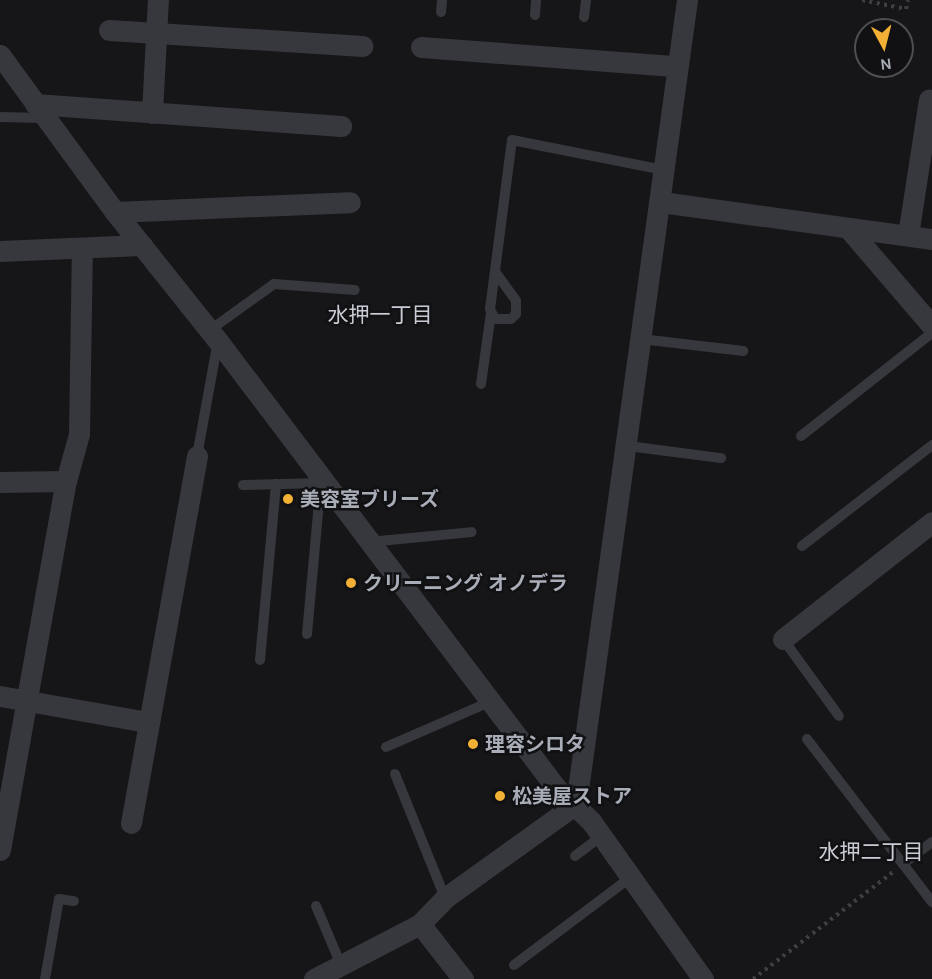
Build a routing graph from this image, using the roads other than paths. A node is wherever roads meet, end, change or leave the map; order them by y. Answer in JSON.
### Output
{"nodes":[{"id":1,"x":158,"y":0,"type":"edge"},
{"id":2,"x":442,"y":0,"type":"edge"},
{"id":3,"x":536,"y":0,"type":"edge"},
{"id":4,"x":586,"y":0,"type":"edge"},
{"id":5,"x":687,"y":0,"type":"edge"},
{"id":6,"x":441,"y":12,"type":"dead end"},
{"id":7,"x":535,"y":15,"type":"dead end"},
{"id":8,"x":584,"y":17,"type":"dead end"},
{"id":9,"x":109,"y":30,"type":"dead end"},
{"id":10,"x":156,"y":33,"type":"junction"},
{"id":11,"x":362,"y":46,"type":"dead end"},
{"id":12,"x":421,"y":47,"type":"dead end"},
{"id":13,"x":0,"y":55,"type":"edge"},
{"id":14,"x":676,"y":66,"type":"junction"},
{"id":15,"x":929,"y":100,"type":"dead end"},
{"id":16,"x":40,"y":111,"type":"junction"},
{"id":17,"x":152,"y":113,"type":"junction"},
{"id":18,"x":0,"y":117,"type":"edge"},
{"id":19,"x":341,"y":126,"type":"dead end"},
{"id":20,"x":663,"y":170,"type":"junction"},
{"id":21,"x":351,"y":202,"type":"dead end"},
{"id":22,"x":661,"y":202,"type":"junction"},
{"id":23,"x":115,"y":212,"type":"junction"},
{"id":24,"x":848,"y":228,"type":"junction"},
{"id":25,"x":908,"y":235,"type":"junction"},
{"id":26,"x":932,"y":239,"type":"edge"},
{"id":27,"x":142,"y":245,"type":"junction"},
{"id":28,"x":82,"y":248,"type":"junction"},
{"id":29,"x":0,"y":251,"type":"edge"},
{"id":30,"x":496,"y":273,"type":"junction"},
{"id":31,"x":355,"y":290,"type":"dead end"},
{"id":32,"x":491,"y":313,"type":"junction"},
{"id":33,"x":932,"y":326,"type":"edge"},
{"id":34,"x":932,"y":333,"type":"edge"},
{"id":35,"x":214,"y":335,"type":"junction"},
{"id":36,"x":641,"y":339,"type":"junction"},
{"id":37,"x":743,"y":351,"type":"dead end"},
{"id":38,"x":481,"y":384,"type":"dead end"},
{"id":39,"x":801,"y":436,"type":"dead end"},
{"id":40,"x":932,"y":444,"type":"edge"},
{"id":41,"x":628,"y":446,"type":"junction"},
{"id":42,"x":197,"y":456,"type":"joint"},
{"id":43,"x":721,"y":458,"type":"dead end"},
{"id":44,"x":66,"y":481,"type":"junction"},
{"id":45,"x":0,"y":482,"type":"edge"},
{"id":46,"x":321,"y":482,"type":"junction"},
{"id":47,"x":276,"y":484,"type":"junction"},
{"id":48,"x":243,"y":485,"type":"dead end"},
{"id":49,"x":932,"y":522,"type":"edge"},
{"id":50,"x":472,"y":531,"type":"dead end"},
{"id":51,"x":369,"y":542,"type":"junction"},
{"id":52,"x":802,"y":546,"type":"dead end"},
{"id":53,"x":307,"y":634,"type":"dead end"},
{"id":54,"x":783,"y":639,"type":"joint"},
{"id":55,"x":260,"y":660,"type":"dead end"},
{"id":56,"x":0,"y":696,"type":"edge"},
{"id":57,"x":26,"y":700,"type":"junction"},
{"id":58,"x":492,"y":701,"type":"junction"},
{"id":59,"x":839,"y":716,"type":"dead end"},
{"id":60,"x":148,"y":722,"type":"junction"},
{"id":61,"x":807,"y":739,"type":"dead end"},
{"id":62,"x":386,"y":747,"type":"dead end"},
{"id":63,"x":395,"y":774,"type":"dead end"},
{"id":64,"x":576,"y":804,"type":"junction"},
{"id":65,"x":131,"y":823,"type":"dead end"},
{"id":66,"x":602,"y":836,"type":"junction"},
{"id":67,"x":932,"y":842,"type":"edge"},
{"id":68,"x":0,"y":850,"type":"edge"},
{"id":69,"x":575,"y":856,"type":"dead end"},
{"id":70,"x":903,"y":864,"type":"junction"},
{"id":71,"x":631,"y":877,"type":"junction"},
{"id":72,"x":445,"y":898,"type":"junction"},
{"id":73,"x":74,"y":902,"type":"dead end"},
{"id":74,"x":932,"y":902,"type":"edge"},
{"id":75,"x":316,"y":906,"type":"dead end"},
{"id":76,"x":420,"y":924,"type":"junction"},
{"id":77,"x":341,"y":965,"type":"junction"},
{"id":78,"x":513,"y":965,"type":"dead end"},
{"id":79,"x":45,"y":979,"type":"edge"},
{"id":80,"x":314,"y":979,"type":"edge"},
{"id":81,"x":463,"y":979,"type":"edge"},
{"id":82,"x":703,"y":979,"type":"edge"}],
"edges":[{"from":1,"to":10,"type":"street"},
{"from":2,"to":6,"type":"lane"},
{"from":3,"to":7,"type":"lane"},
{"from":4,"to":8,"type":"lane"},
{"from":5,"to":14,"type":"street"},
{"from":9,"to":10,"type":"street"},
{"from":10,"to":11,"type":"street"},
{"from":10,"to":17,"type":"street"},
{"from":12,"to":14,"type":"street"},
{"from":13,"to":16,"type":"street"},
{"from":14,"to":20,"type":"street"},
{"from":15,"to":25,"type":"street"},
{"from":16,"to":17,"type":"street"},
{"from":16,"to":18,"type":"lane"},
{"from":16,"to":23,"type":"street"},
{"from":17,"to":19,"type":"street"},
{"from":20,"to":22,"type":"street"},
{"from":20,"to":30,"type":"lane"},
{"from":21,"to":23,"type":"street"},
{"from":22,"to":24,"type":"street"},
{"from":22,"to":36,"type":"street"},
{"from":23,"to":27,"type":"street"},
{"from":24,"to":25,"type":"street"},
{"from":24,"to":33,"type":"street"},
{"from":25,"to":26,"type":"street"},
{"from":27,"to":28,"type":"street"},
{"from":27,"to":35,"type":"street"},
{"from":28,"to":29,"type":"street"},
{"from":28,"to":44,"type":"street"},
{"from":30,"to":32,"type":"lane"},
{"from":30,"to":32,"type":"lane"},
{"from":31,"to":35,"type":"lane"},
{"from":32,"to":38,"type":"lane"},
{"from":34,"to":39,"type":"lane"},
{"from":35,"to":42,"type":"lane"},
{"from":35,"to":46,"type":"street"},
{"from":36,"to":37,"type":"lane"},
{"from":36,"to":41,"type":"street"},
{"from":40,"to":52,"type":"lane"},
{"from":41,"to":43,"type":"lane"},
{"from":41,"to":64,"type":"street"},
{"from":42,"to":60,"type":"street"},
{"from":44,"to":45,"type":"street"},
{"from":44,"to":57,"type":"street"},
{"from":46,"to":47,"type":"lane"},
{"from":46,"to":51,"type":"street"},
{"from":46,"to":53,"type":"lane"},
{"from":47,"to":48,"type":"lane"},
{"from":47,"to":55,"type":"lane"},
{"from":49,"to":54,"type":"street"},
{"from":50,"to":51,"type":"lane"},
{"from":51,"to":58,"type":"street"},
{"from":54,"to":59,"type":"lane"},
{"from":56,"to":57,"type":"street"},
{"from":57,"to":60,"type":"street"},
{"from":57,"to":68,"type":"street"},
{"from":58,"to":62,"type":"lane"},
{"from":58,"to":64,"type":"street"},
{"from":60,"to":65,"type":"street"},
{"from":61,"to":70,"type":"lane"},
{"from":63,"to":72,"type":"lane"},
{"from":64,"to":66,"type":"street"},
{"from":64,"to":72,"type":"street"},
{"from":66,"to":69,"type":"lane"},
{"from":66,"to":71,"type":"street"},
{"from":67,"to":70,"type":"lane"},
{"from":70,"to":74,"type":"lane"},
{"from":71,"to":78,"type":"lane"},
{"from":71,"to":82,"type":"street"},
{"from":72,"to":76,"type":"street"},
{"from":73,"to":79,"type":"lane"},
{"from":75,"to":77,"type":"lane"},
{"from":76,"to":77,"type":"street"},
{"from":76,"to":81,"type":"street"},
{"from":77,"to":80,"type":"street"}]}
